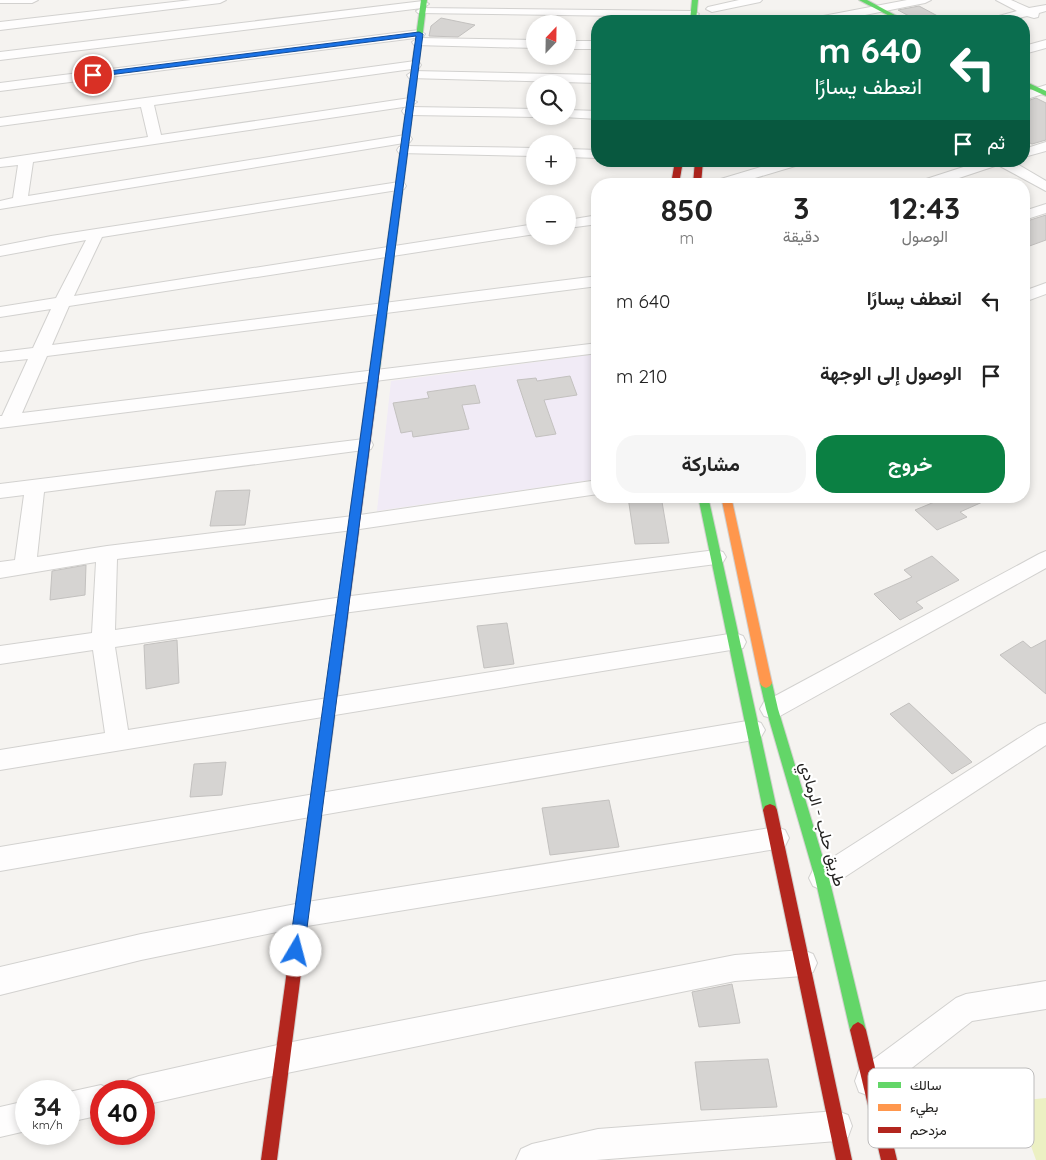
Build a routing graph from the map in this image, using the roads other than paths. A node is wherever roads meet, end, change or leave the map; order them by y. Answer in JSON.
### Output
{"nodes":[{"id":1,"x":8,"y":0,"type":"edge"},
{"id":2,"x":32,"y":0,"type":"edge"},
{"id":3,"x":220,"y":0,"type":"edge"},
{"id":4,"x":695,"y":0,"type":"edge"},
{"id":5,"x":756,"y":0,"type":"edge"},
{"id":6,"x":862,"y":0,"type":"edge"},
{"id":7,"x":925,"y":0,"type":"edge"},
{"id":8,"x":1002,"y":0,"type":"edge"},
{"id":9,"x":712,"y":4,"type":"edge"},
{"id":10,"x":423,"y":5,"type":"edge"},
{"id":11,"x":1046,"y":8,"type":"edge"},
{"id":12,"x":879,"y":9,"type":"junction"},
{"id":13,"x":1029,"y":12,"type":"junction"},
{"id":14,"x":631,"y":15,"type":"edge"},
{"id":15,"x":693,"y":15,"type":"edge"},
{"id":16,"x":848,"y":15,"type":"edge"},
{"id":17,"x":891,"y":15,"type":"edge"},
{"id":18,"x":1017,"y":15,"type":"edge"},
{"id":19,"x":1046,"y":20,"type":"edge"},
{"id":20,"x":0,"y":26,"type":"edge"},
{"id":21,"x":189,"y":33,"type":"junction"},
{"id":22,"x":302,"y":33,"type":"junction"},
{"id":23,"x":419,"y":38,"type":"junction"},
{"id":24,"x":526,"y":44,"type":"edge"},
{"id":25,"x":1046,"y":44,"type":"edge"},
{"id":26,"x":576,"y":45,"type":"edge"},
{"id":27,"x":591,"y":45,"type":"edge"},
{"id":28,"x":1030,"y":48,"type":"edge"},
{"id":29,"x":0,"y":56,"type":"edge"},
{"id":30,"x":199,"y":61,"type":"junction"},
{"id":31,"x":54,"y":64,"type":"junction"},
{"id":32,"x":414,"y":70,"type":"junction"},
{"id":33,"x":591,"y":79,"type":"edge"},
{"id":34,"x":0,"y":86,"type":"edge"},
{"id":35,"x":1030,"y":86,"type":"edge"},
{"id":36,"x":1044,"y":92,"type":"edge"},
{"id":37,"x":1030,"y":95,"type":"edge"},
{"id":38,"x":147,"y":102,"type":"junction"},
{"id":39,"x":410,"y":106,"type":"junction"},
{"id":40,"x":526,"y":113,"type":"edge"},
{"id":41,"x":576,"y":114,"type":"edge"},
{"id":42,"x":591,"y":115,"type":"edge"},
{"id":43,"x":0,"y":122,"type":"edge"},
{"id":44,"x":155,"y":139,"type":"junction"},
{"id":45,"x":405,"y":144,"type":"junction"},
{"id":46,"x":1046,"y":146,"type":"edge"},
{"id":47,"x":526,"y":151,"type":"edge"},
{"id":48,"x":1030,"y":151,"type":"edge"},
{"id":49,"x":576,"y":153,"type":"edge"},
{"id":50,"x":591,"y":154,"type":"edge"},
{"id":51,"x":26,"y":159,"type":"junction"},
{"id":52,"x":0,"y":163,"type":"edge"},
{"id":53,"x":777,"y":167,"type":"edge"},
{"id":54,"x":978,"y":167,"type":"edge"},
{"id":55,"x":1012,"y":167,"type":"edge"},
{"id":56,"x":739,"y":178,"type":"edge"},
{"id":57,"x":944,"y":178,"type":"edge"},
{"id":58,"x":399,"y":186,"type":"junction"},
{"id":59,"x":1046,"y":187,"type":"edge"},
{"id":60,"x":20,"y":202,"type":"junction"},
{"id":61,"x":0,"y":205,"type":"edge"},
{"id":62,"x":1046,"y":208,"type":"edge"},
{"id":63,"x":1030,"y":214,"type":"edge"},
{"id":64,"x":591,"y":220,"type":"edge"},
{"id":65,"x":576,"y":223,"type":"edge"},
{"id":66,"x":526,"y":229,"type":"edge"},
{"id":67,"x":96,"y":234,"type":"junction"},
{"id":68,"x":0,"y":251,"type":"edge"},
{"id":69,"x":390,"y":251,"type":"junction"},
{"id":70,"x":591,"y":282,"type":"edge"},
{"id":71,"x":1046,"y":288,"type":"edge"},
{"id":72,"x":1030,"y":295,"type":"edge"},
{"id":73,"x":63,"y":302,"type":"junction"},
{"id":74,"x":382,"y":309,"type":"junction"},
{"id":75,"x":0,"y":312,"type":"edge"},
{"id":76,"x":591,"y":349,"type":"edge"},
{"id":77,"x":40,"y":352,"type":"junction"},
{"id":78,"x":0,"y":357,"type":"edge"},
{"id":79,"x":374,"y":377,"type":"junction"},
{"id":80,"x":5,"y":421,"type":"edge"},
{"id":81,"x":364,"y":444,"type":"junction"},
{"id":82,"x":35,"y":487,"type":"junction"},
{"id":83,"x":591,"y":488,"type":"edge"},
{"id":84,"x":0,"y":492,"type":"edge"},
{"id":85,"x":704,"y":503,"type":"edge"},
{"id":86,"x":728,"y":503,"type":"edge"},
{"id":87,"x":353,"y":523,"type":"junction"},
{"id":88,"x":107,"y":553,"type":"junction"},
{"id":89,"x":716,"y":557,"type":"junction"},
{"id":90,"x":1046,"y":559,"type":"edge"},
{"id":91,"x":25,"y":566,"type":"junction"},
{"id":92,"x":0,"y":570,"type":"edge"},
{"id":93,"x":343,"y":605,"type":"junction"},
{"id":94,"x":103,"y":640,"type":"junction"},
{"id":95,"x":735,"y":642,"type":"junction"},
{"id":96,"x":0,"y":655,"type":"edge"},
{"id":97,"x":329,"y":708,"type":"junction"},
{"id":98,"x":772,"y":709,"type":"junction"},
{"id":99,"x":753,"y":730,"type":"junction"},
{"id":100,"x":1046,"y":732,"type":"edge"},
{"id":101,"x":118,"y":741,"type":"junction"},
{"id":102,"x":0,"y":760,"type":"edge"},
{"id":103,"x":316,"y":804,"type":"junction"},
{"id":104,"x":776,"y":838,"type":"junction"},
{"id":105,"x":0,"y":859,"type":"edge"},
{"id":106,"x":822,"y":878,"type":"junction"},
{"id":107,"x":301,"y":915,"type":"junction"},
{"id":108,"x":803,"y":963,"type":"junction"},
{"id":109,"x":0,"y":981,"type":"edge"},
{"id":110,"x":1046,"y":995,"type":"edge"},
{"id":111,"x":282,"y":1059,"type":"junction"},
{"id":112,"x":886,"y":1068,"type":"edge"},
{"id":113,"x":868,"y":1072,"type":"edge"},
{"id":114,"x":155,"y":1087,"type":"edge"},
{"id":115,"x":15,"y":1119,"type":"edge"},
{"id":116,"x":0,"y":1122,"type":"edge"},
{"id":117,"x":837,"y":1126,"type":"junction"},
{"id":118,"x":269,"y":1160,"type":"edge"},
{"id":119,"x":532,"y":1160,"type":"edge"},
{"id":120,"x":844,"y":1160,"type":"edge"}],
"edges":[{"from":1,"to":2,"type":"street"},
{"from":3,"to":20,"type":"street"},
{"from":4,"to":15,"type":"main road"},
{"from":5,"to":9,"type":"street"},
{"from":6,"to":12,"type":"main road"},
{"from":7,"to":12,"type":"street"},
{"from":8,"to":13,"type":"street"},
{"from":10,"to":14,"type":"street"},
{"from":10,"to":22,"type":"street"},
{"from":10,"to":23,"type":"main road"},
{"from":11,"to":13,"type":"street"},
{"from":12,"to":16,"type":"street"},
{"from":12,"to":17,"type":"main road"},
{"from":13,"to":18,"type":"street"},
{"from":13,"to":19,"type":"street"},
{"from":21,"to":22,"type":"street"},
{"from":21,"to":30,"type":"street"},
{"from":21,"to":31,"type":"street"},
{"from":22,"to":23,"type":"street"},
{"from":22,"to":30,"type":"street"},
{"from":23,"to":24,"type":"street"},
{"from":23,"to":32,"type":"main road"},
{"from":25,"to":28,"type":"street"},
{"from":26,"to":27,"type":"street"},
{"from":29,"to":31,"type":"street"},
{"from":30,"to":31,"type":"street"},
{"from":31,"to":34,"type":"street"},
{"from":32,"to":33,"type":"street"},
{"from":32,"to":38,"type":"street"},
{"from":32,"to":39,"type":"main road"},
{"from":35,"to":36,"type":"main road"},
{"from":36,"to":37,"type":"street"},
{"from":38,"to":43,"type":"street"},
{"from":38,"to":44,"type":"street"},
{"from":39,"to":40,"type":"street"},
{"from":39,"to":44,"type":"street"},
{"from":39,"to":45,"type":"main road"},
{"from":41,"to":42,"type":"street"},
{"from":44,"to":51,"type":"street"},
{"from":45,"to":47,"type":"street"},
{"from":45,"to":58,"type":"main road"},
{"from":45,"to":60,"type":"street"},
{"from":46,"to":48,"type":"street"},
{"from":49,"to":50,"type":"street"},
{"from":51,"to":52,"type":"street"},
{"from":51,"to":60,"type":"street"},
{"from":53,"to":56,"type":"street"},
{"from":54,"to":57,"type":"street"},
{"from":55,"to":59,"type":"street"},
{"from":58,"to":67,"type":"street"},
{"from":58,"to":69,"type":"main road"},
{"from":60,"to":61,"type":"street"},
{"from":62,"to":63,"type":"street"},
{"from":64,"to":65,"type":"street"},
{"from":66,"to":69,"type":"street"},
{"from":67,"to":68,"type":"street"},
{"from":67,"to":73,"type":"street"},
{"from":69,"to":73,"type":"street"},
{"from":69,"to":74,"type":"main road"},
{"from":70,"to":74,"type":"street"},
{"from":71,"to":72,"type":"street"},
{"from":73,"to":75,"type":"street"},
{"from":73,"to":77,"type":"street"},
{"from":74,"to":77,"type":"street"},
{"from":74,"to":79,"type":"main road"},
{"from":76,"to":79,"type":"street"},
{"from":77,"to":78,"type":"street"},
{"from":77,"to":80,"type":"street"},
{"from":79,"to":80,"type":"street"},
{"from":79,"to":81,"type":"main road"},
{"from":81,"to":82,"type":"street"},
{"from":81,"to":87,"type":"main road"},
{"from":82,"to":84,"type":"street"},
{"from":82,"to":91,"type":"street"},
{"from":83,"to":87,"type":"street"},
{"from":85,"to":89,"type":"main road"},
{"from":86,"to":98,"type":"main road","name":"طريق حلب - الرمادي"},
{"from":87,"to":88,"type":"street"},
{"from":87,"to":93,"type":"main road"},
{"from":88,"to":91,"type":"street"},
{"from":88,"to":94,"type":"street"},
{"from":89,"to":93,"type":"street"},
{"from":89,"to":95,"type":"main road"},
{"from":90,"to":98,"type":"street"},
{"from":91,"to":92,"type":"street"},
{"from":93,"to":94,"type":"street"},
{"from":93,"to":97,"type":"main road"},
{"from":94,"to":96,"type":"street"},
{"from":94,"to":101,"type":"street"},
{"from":95,"to":97,"type":"street"},
{"from":95,"to":99,"type":"main road"},
{"from":97,"to":101,"type":"street"},
{"from":97,"to":103,"type":"main road"},
{"from":98,"to":106,"type":"main road","name":"طريق حلب - الرمادي"},
{"from":99,"to":103,"type":"street"},
{"from":99,"to":104,"type":"main road"},
{"from":100,"to":106,"type":"street"},
{"from":101,"to":102,"type":"street"},
{"from":103,"to":105,"type":"street"},
{"from":103,"to":107,"type":"main road"},
{"from":104,"to":107,"type":"street"},
{"from":104,"to":108,"type":"main road"},
{"from":106,"to":113,"type":"main road","name":"طريق حلب - الرمادي"},
{"from":107,"to":109,"type":"street"},
{"from":107,"to":111,"type":"main road"},
{"from":108,"to":111,"type":"street"},
{"from":108,"to":117,"type":"main road"},
{"from":110,"to":112,"type":"street"},
{"from":111,"to":114,"type":"street"},
{"from":111,"to":118,"type":"main road"},
{"from":115,"to":116,"type":"street"},
{"from":117,"to":119,"type":"street"},
{"from":117,"to":120,"type":"main road"}]}
